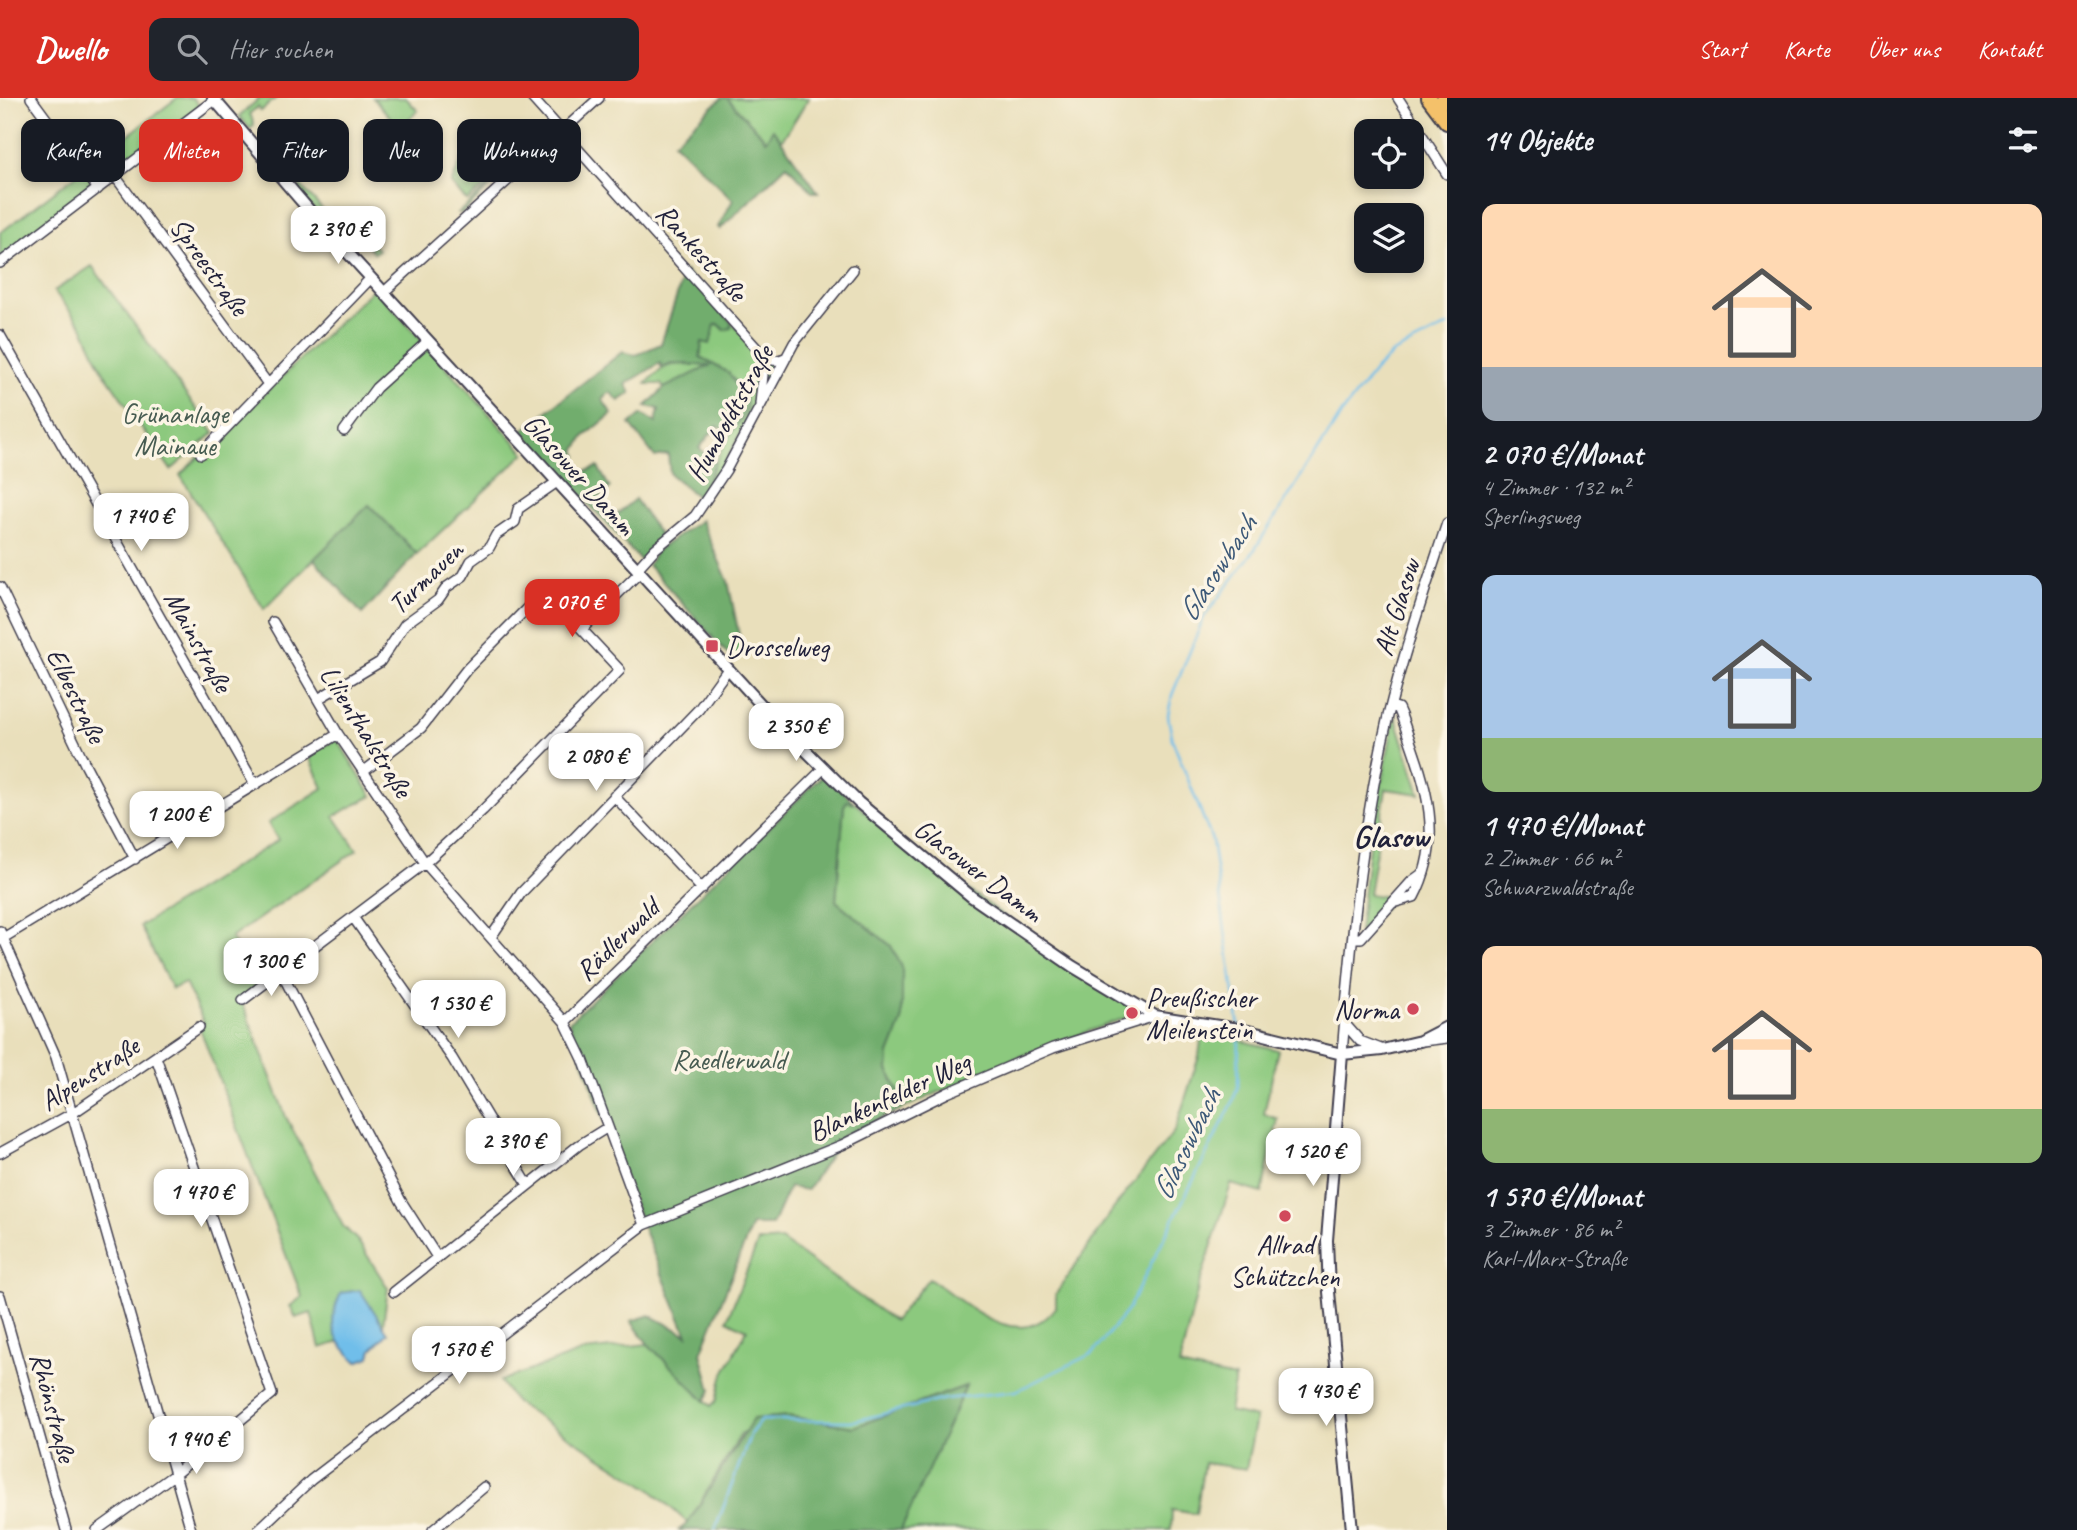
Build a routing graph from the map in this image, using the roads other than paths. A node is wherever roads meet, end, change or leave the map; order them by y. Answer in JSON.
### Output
{"nodes":[{"id":1,"x":31,"y":98,"type":"edge"},
{"id":2,"x":532,"y":98,"type":"edge"},
{"id":3,"x":599,"y":98,"type":"edge"},
{"id":4,"x":1398,"y":98,"type":"edge"},
{"id":5,"x":1429,"y":98,"type":"edge"},
{"id":6,"x":214,"y":99,"type":"edge"},
{"id":7,"x":552,"y":119,"type":"edge"},
{"id":8,"x":573,"y":119,"type":"edge"},
{"id":9,"x":1447,"y":122,"type":"edge"},
{"id":10,"x":581,"y":151,"type":"edge"},
{"id":11,"x":125,"y":168,"type":"edge"},
{"id":12,"x":1447,"y":174,"type":"edge"},
{"id":13,"x":107,"y":182,"type":"edge"},
{"id":14,"x":119,"y":182,"type":"edge"},
{"id":15,"x":503,"y":182,"type":"edge"},
{"id":16,"x":98,"y":189,"type":"junction"},
{"id":17,"x":0,"y":263,"type":"edge"},
{"id":18,"x":853,"y":270,"type":"dead end"},
{"id":19,"x":371,"y":278,"type":"junction"},
{"id":20,"x":384,"y":292,"type":"junction"},
{"id":21,"x":0,"y":335,"type":"edge"},
{"id":22,"x":428,"y":341,"type":"junction"},
{"id":23,"x":761,"y":353,"type":"junction"},
{"id":24,"x":787,"y":357,"type":"junction"},
{"id":25,"x":268,"y":384,"type":"junction"},
{"id":26,"x":760,"y":409,"type":"junction"},
{"id":27,"x":344,"y":431,"type":"dead end"},
{"id":28,"x":201,"y":454,"type":"dead end"},
{"id":29,"x":557,"y":482,"type":"junction"},
{"id":30,"x":1447,"y":523,"type":"edge"},
{"id":31,"x":638,"y":571,"type":"junction"},
{"id":32,"x":0,"y":587,"type":"edge"},
{"id":33,"x":273,"y":622,"type":"dead end"},
{"id":34,"x":583,"y":628,"type":"junction"},
{"id":35,"x":728,"y":669,"type":"junction"},
{"id":36,"x":318,"y":699,"type":"junction"},
{"id":37,"x":1391,"y":706,"type":"junction"},
{"id":38,"x":338,"y":734,"type":"junction"},
{"id":39,"x":822,"y":769,"type":"junction"},
{"id":40,"x":363,"y":772,"type":"junction"},
{"id":41,"x":255,"y":785,"type":"junction"},
{"id":42,"x":614,"y":796,"type":"junction"},
{"id":43,"x":135,"y":859,"type":"junction"},
{"id":44,"x":425,"y":863,"type":"junction"},
{"id":45,"x":702,"y":889,"type":"junction"},
{"id":46,"x":353,"y":917,"type":"junction"},
{"id":47,"x":1,"y":936,"type":"edge"},
{"id":48,"x":491,"y":937,"type":"junction"},
{"id":49,"x":1353,"y":938,"type":"junction"},
{"id":50,"x":281,"y":972,"type":"junction"},
{"id":51,"x":243,"y":1000,"type":"dead end"},
{"id":52,"x":1155,"y":1016,"type":"junction"},
{"id":53,"x":565,"y":1022,"type":"junction"},
{"id":54,"x":1345,"y":1024,"type":"junction"},
{"id":55,"x":199,"y":1027,"type":"dead end"},
{"id":56,"x":1447,"y":1027,"type":"edge"},
{"id":57,"x":1447,"y":1038,"type":"edge"},
{"id":58,"x":1420,"y":1041,"type":"junction"},
{"id":59,"x":1382,"y":1050,"type":"junction"},
{"id":60,"x":1342,"y":1054,"type":"junction"},
{"id":61,"x":156,"y":1057,"type":"junction"},
{"id":62,"x":74,"y":1112,"type":"junction"},
{"id":63,"x":608,"y":1127,"type":"junction"},
{"id":64,"x":0,"y":1153,"type":"edge"},
{"id":65,"x":528,"y":1185,"type":"junction"},
{"id":66,"x":644,"y":1225,"type":"junction"},
{"id":67,"x":437,"y":1257,"type":"junction"},
{"id":68,"x":394,"y":1292,"type":"dead end"},
{"id":69,"x":0,"y":1296,"type":"edge"},
{"id":70,"x":175,"y":1474,"type":"junction"},
{"id":71,"x":484,"y":1487,"type":"dead end"},
{"id":72,"x":66,"y":1530,"type":"edge"},
{"id":73,"x":97,"y":1530,"type":"edge"},
{"id":74,"x":191,"y":1530,"type":"edge"},
{"id":75,"x":258,"y":1530,"type":"edge"},
{"id":76,"x":433,"y":1530,"type":"edge"},
{"id":77,"x":1352,"y":1530,"type":"edge"}],
"edges":[{"from":1,"to":16,"type":"street"},
{"from":2,"to":7,"type":"street","name":"Rankestraße"},
{"from":3,"to":8,"type":"street"},
{"from":4,"to":12,"type":"street"},
{"from":5,"to":9,"type":"highway"},
{"from":6,"to":11,"type":"street"},
{"from":6,"to":19,"type":"street","name":"Glasower Damm"},
{"from":10,"to":23,"type":"street","name":"Rankestraße"},
{"from":13,"to":16,"type":"street"},
{"from":14,"to":25,"type":"street","name":"Spreestraße"},
{"from":15,"to":20,"type":"street"},
{"from":16,"to":17,"type":"street"},
{"from":18,"to":24,"type":"street","name":"Humboldtstraße"},
{"from":19,"to":20,"type":"street","name":"Glasower Damm"},
{"from":19,"to":25,"type":"street"},
{"from":20,"to":22,"type":"street","name":"Glasower Damm"},
{"from":21,"to":41,"type":"street","name":"Mainstraße"},
{"from":22,"to":27,"type":"street"},
{"from":22,"to":29,"type":"street","name":"Glasower Damm"},
{"from":23,"to":24,"type":"street"},
{"from":23,"to":26,"type":"street"},
{"from":24,"to":26,"type":"street","name":"Humboldtstraße"},
{"from":25,"to":28,"type":"street"},
{"from":26,"to":31,"type":"street","name":"Humboldtstraße"},
{"from":29,"to":31,"type":"street","name":"Glasower Damm"},
{"from":29,"to":36,"type":"street","name":"Turmauen"},
{"from":30,"to":37,"type":"street","name":"Alt Glasow"},
{"from":31,"to":34,"type":"street","name":"Humboldtstraße"},
{"from":31,"to":35,"type":"street","name":"Glasower Damm"},
{"from":32,"to":43,"type":"street","name":"Elbestraße"},
{"from":33,"to":36,"type":"street","name":"Lilienthalstraße"},
{"from":34,"to":40,"type":"street"},
{"from":34,"to":44,"type":"street"},
{"from":35,"to":39,"type":"street","name":"Glasower Damm"},
{"from":35,"to":42,"type":"street"},
{"from":36,"to":38,"type":"street","name":"Lilienthalstraße"},
{"from":37,"to":49,"type":"street","name":"Alt Glasow"},
{"from":37,"to":49,"type":"street"},
{"from":38,"to":40,"type":"street","name":"Lilienthalstraße"},
{"from":38,"to":41,"type":"street"},
{"from":39,"to":45,"type":"street","name":"Rädlerwald"},
{"from":39,"to":52,"type":"street","name":"Glasower Damm"},
{"from":40,"to":44,"type":"street","name":"Lilienthalstraße"},
{"from":41,"to":43,"type":"street"},
{"from":42,"to":45,"type":"street"},
{"from":42,"to":48,"type":"street"},
{"from":43,"to":47,"type":"street"},
{"from":44,"to":46,"type":"street"},
{"from":44,"to":48,"type":"street","name":"Lilienthalstraße"},
{"from":45,"to":53,"type":"street","name":"Rädlerwald"},
{"from":46,"to":50,"type":"street"},
{"from":46,"to":65,"type":"street"},
{"from":47,"to":62,"type":"street"},
{"from":48,"to":53,"type":"street","name":"Lilienthalstraße"},
{"from":49,"to":54,"type":"street","name":"Alt Glasow"},
{"from":50,"to":51,"type":"street"},
{"from":50,"to":67,"type":"street"},
{"from":52,"to":60,"type":"street","name":"Glasower Damm"},
{"from":52,"to":66,"type":"street","name":"Blankenfelder Weg"},
{"from":53,"to":63,"type":"street","name":"Lilienthalstraße"},
{"from":54,"to":59,"type":"street"},
{"from":54,"to":60,"type":"street","name":"Alt Glasow"},
{"from":55,"to":61,"type":"street","name":"Alpenstraße"},
{"from":56,"to":58,"type":"street","name":"Glasower Damm"},
{"from":57,"to":58,"type":"street"},
{"from":58,"to":59,"type":"street","name":"Glasower Damm"},
{"from":59,"to":60,"type":"street","name":"Glasower Damm"},
{"from":60,"to":77,"type":"street","name":"Alt Glasow"},
{"from":61,"to":62,"type":"street","name":"Alpenstraße"},
{"from":61,"to":70,"type":"street"},
{"from":62,"to":64,"type":"street","name":"Alpenstraße"},
{"from":62,"to":70,"type":"street"},
{"from":63,"to":65,"type":"street"},
{"from":63,"to":66,"type":"street","name":"Lilienthalstraße"},
{"from":65,"to":67,"type":"street"},
{"from":66,"to":75,"type":"street","name":"Blankenfelder Weg"},
{"from":67,"to":68,"type":"street"},
{"from":69,"to":72,"type":"street","name":"Rhönstraße"},
{"from":70,"to":73,"type":"street"},
{"from":70,"to":74,"type":"street"},
{"from":71,"to":76,"type":"street"}]}
